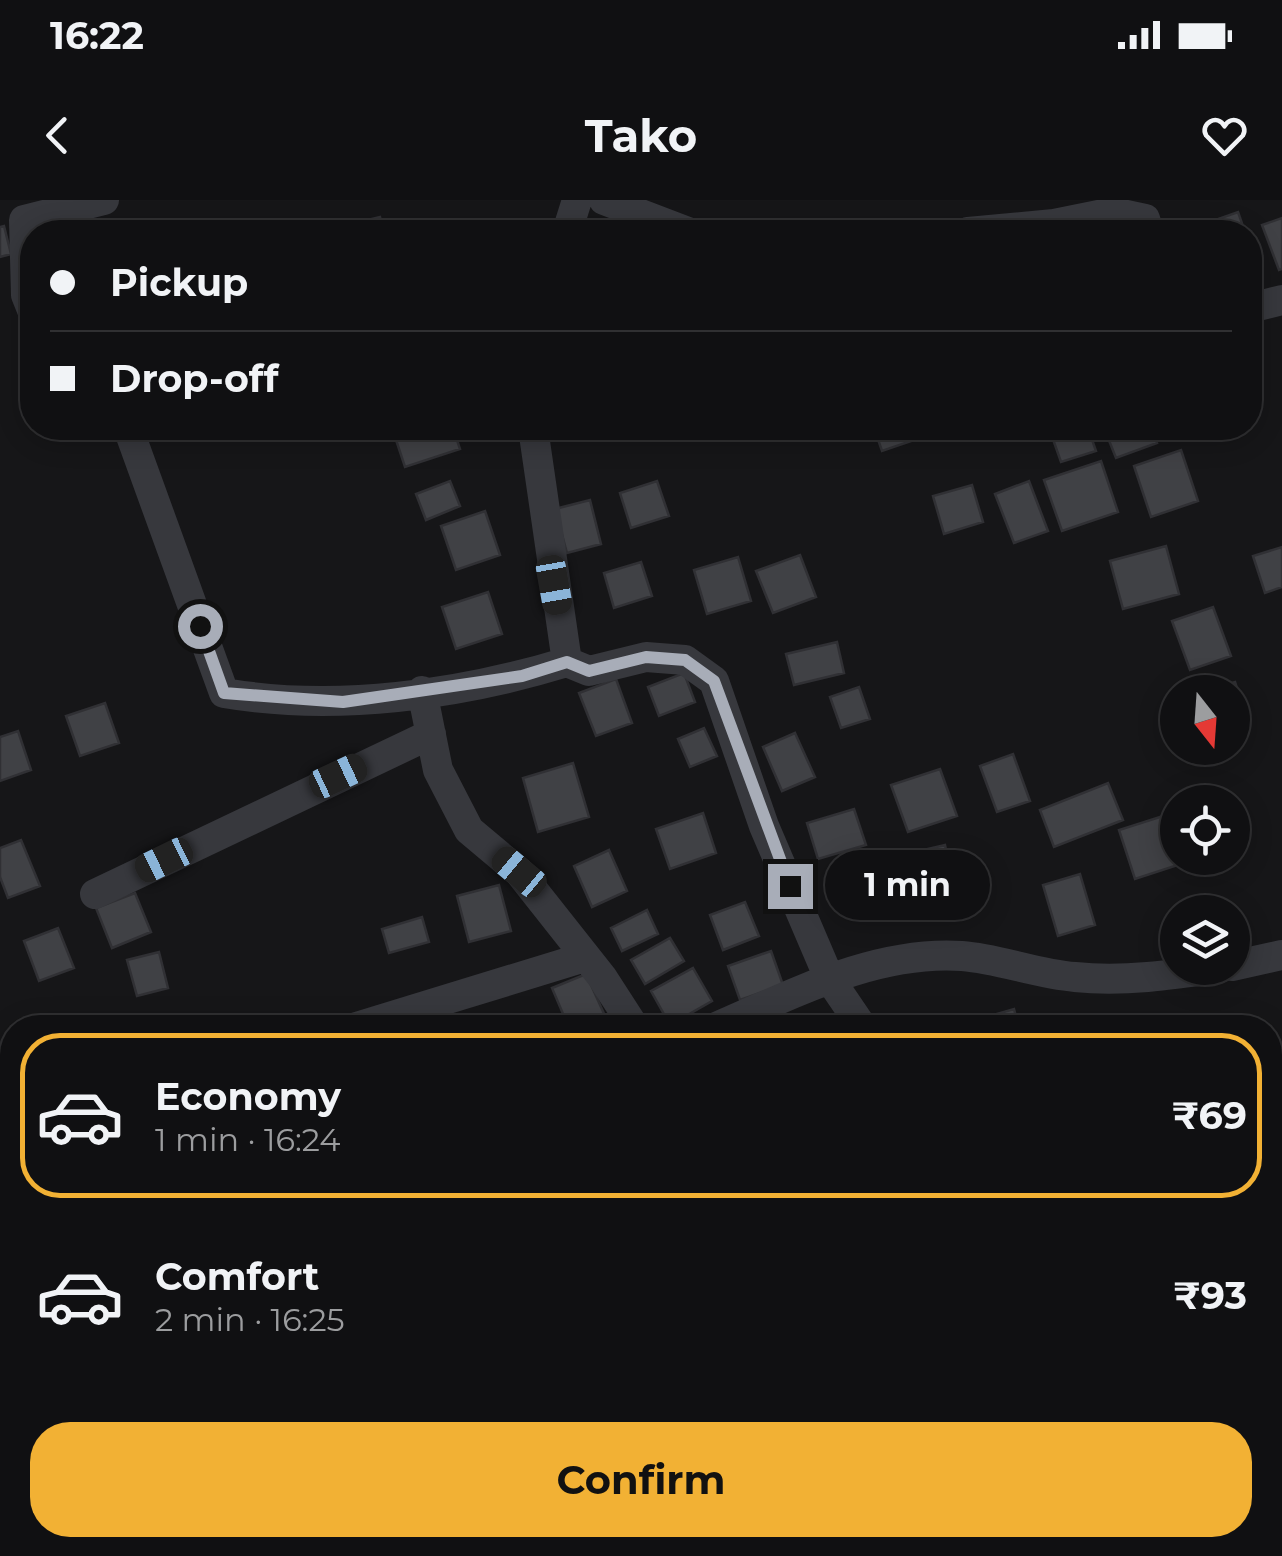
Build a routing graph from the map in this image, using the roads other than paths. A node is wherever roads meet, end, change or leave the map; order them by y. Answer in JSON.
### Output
{"nodes":[{"id":1,"x":104,"y":200,"type":"edge"},
{"id":2,"x":604,"y":200,"type":"edge"},
{"id":3,"x":24,"y":220,"type":"edge"},
{"id":4,"x":656,"y":220,"type":"edge"},
{"id":5,"x":1074,"y":220,"type":"edge"},
{"id":6,"x":1145,"y":220,"type":"edge"},
{"id":7,"x":132,"y":440,"type":"edge"},
{"id":8,"x":535,"y":440,"type":"edge"},
{"id":9,"x":567,"y":662,"type":"junction"},
{"id":10,"x":422,"y":690,"type":"junction"},
{"id":11,"x":431,"y":734,"type":"junction"},
{"id":12,"x":95,"y":894,"type":"dead end"},
{"id":13,"x":1282,"y":955,"type":"edge"},
{"id":14,"x":585,"y":957,"type":"junction"},
{"id":15,"x":1250,"y":962,"type":"edge"},
{"id":16,"x":1160,"y":977,"type":"edge"},
{"id":17,"x":829,"y":978,"type":"junction"},
{"id":18,"x":395,"y":1015,"type":"edge"},
{"id":19,"x":626,"y":1015,"type":"edge"},
{"id":20,"x":744,"y":1015,"type":"edge"},
{"id":21,"x":854,"y":1015,"type":"edge"}],
"edges":[{"from":1,"to":3,"type":"street"},
{"from":2,"to":4,"type":"street"},
{"from":5,"to":6,"type":"street"},
{"from":7,"to":10,"type":"street"},
{"from":8,"to":9,"type":"street"},
{"from":9,"to":10,"type":"street"},
{"from":9,"to":17,"type":"street"},
{"from":10,"to":11,"type":"street"},
{"from":11,"to":12,"type":"street"},
{"from":11,"to":14,"type":"street"},
{"from":13,"to":15,"type":"street"},
{"from":14,"to":18,"type":"street"},
{"from":14,"to":19,"type":"street"},
{"from":16,"to":17,"type":"street"},
{"from":17,"to":20,"type":"street"},
{"from":17,"to":21,"type":"street"}]}
